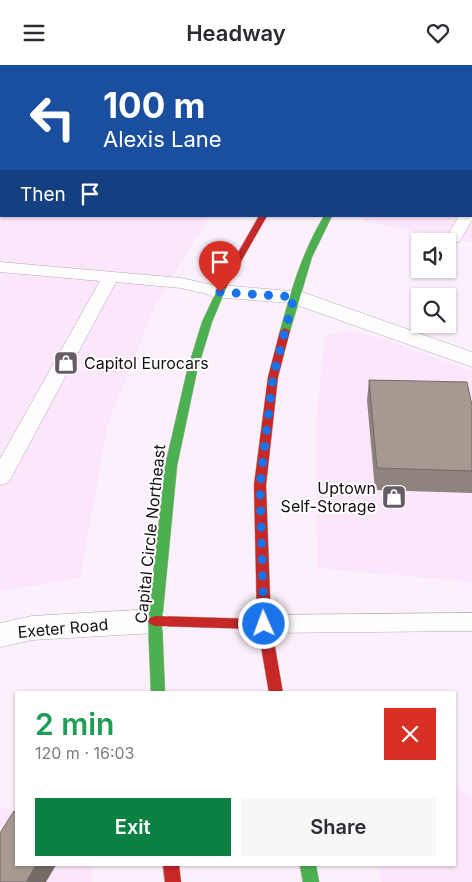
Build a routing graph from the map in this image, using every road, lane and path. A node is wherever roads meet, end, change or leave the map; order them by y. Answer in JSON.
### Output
{"nodes":[{"id":1,"x":262,"y":217,"type":"edge"},
{"id":2,"x":327,"y":217,"type":"edge"},
{"id":3,"x":466,"y":217,"type":"edge"},
{"id":4,"x":456,"y":234,"type":"edge"},
{"id":5,"x":0,"y":267,"type":"edge"},
{"id":6,"x":110,"y":278,"type":"junction"},
{"id":7,"x":220,"y":292,"type":"junction"},
{"id":8,"x":294,"y":297,"type":"junction"},
{"id":9,"x":472,"y":360,"type":"edge"},
{"id":10,"x":0,"y":478,"type":"edge"},
{"id":11,"x":155,"y":621,"type":"junction"},
{"id":12,"x":472,"y":622,"type":"edge"},
{"id":13,"x":264,"y":624,"type":"junction"},
{"id":14,"x":0,"y":635,"type":"edge"},
{"id":15,"x":158,"y":691,"type":"edge"},
{"id":16,"x":276,"y":691,"type":"edge"},
{"id":17,"x":171,"y":866,"type":"edge"},
{"id":18,"x":308,"y":866,"type":"edge"},
{"id":19,"x":173,"y":882,"type":"edge"},
{"id":20,"x":311,"y":882,"type":"edge"}],
"edges":[{"from":1,"to":7,"type":"main road","name":"Capital Circle Northeast"},
{"from":2,"to":8,"type":"main road"},
{"from":3,"to":4,"type":"lane"},
{"from":5,"to":6,"type":"lane"},
{"from":6,"to":7,"type":"lane"},
{"from":6,"to":10,"type":"lane"},
{"from":7,"to":8,"type":"street"},
{"from":7,"to":11,"type":"main road","name":"Capital Circle Northeast"},
{"from":8,"to":9,"type":"street"},
{"from":8,"to":13,"type":"main road"},
{"from":11,"to":13,"type":"main road"},
{"from":11,"to":14,"type":"street","name":"Exeter Road"},
{"from":11,"to":15,"type":"main road","name":"Capital Circle Northeast"},
{"from":12,"to":13,"type":"lane"},
{"from":13,"to":16,"type":"main road"},
{"from":17,"to":19,"type":"main road"},
{"from":18,"to":20,"type":"main road"}]}
